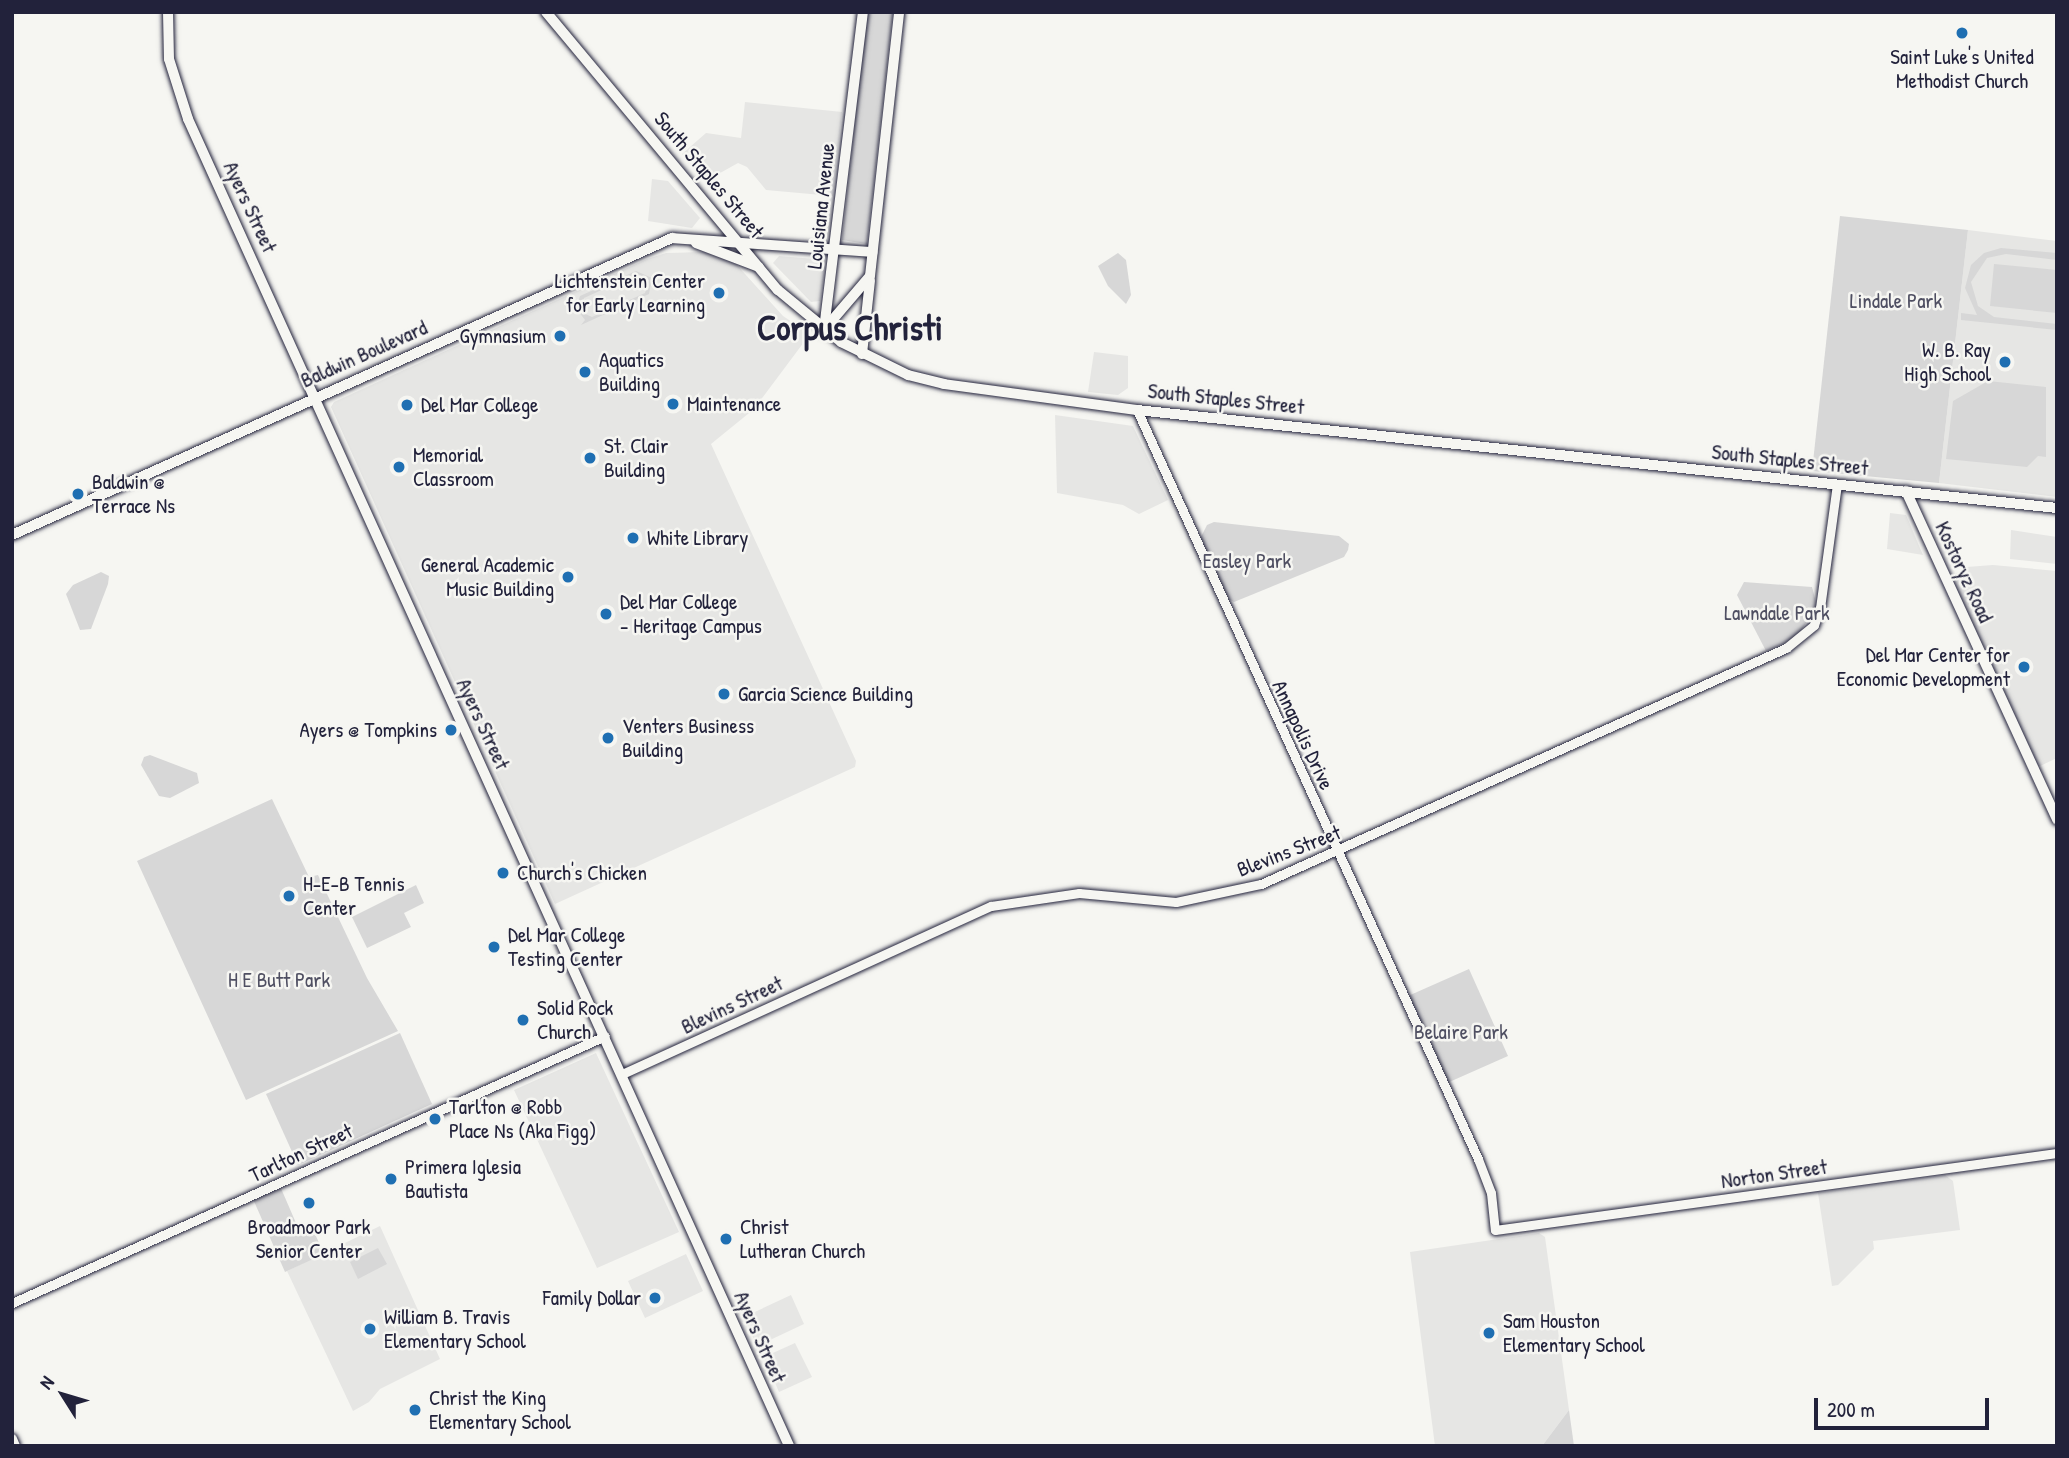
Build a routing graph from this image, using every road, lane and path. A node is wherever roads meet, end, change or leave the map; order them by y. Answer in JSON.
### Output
{"nodes":[{"id":1,"x":168,"y":12,"type":"edge"},
{"id":2,"x":546,"y":12,"type":"edge"},
{"id":3,"x":863,"y":12,"type":"edge"},
{"id":4,"x":900,"y":12,"type":"edge"},
{"id":5,"x":683,"y":239,"type":"junction"},
{"id":6,"x":739,"y":240,"type":"junction"},
{"id":7,"x":835,"y":248,"type":"junction"},
{"id":8,"x":873,"y":253,"type":"junction"},
{"id":9,"x":760,"y":267,"type":"junction"},
{"id":10,"x":870,"y":276,"type":"junction"},
{"id":11,"x":823,"y":331,"type":"junction"},
{"id":12,"x":862,"y":354,"type":"junction"},
{"id":13,"x":315,"y":396,"type":"junction"},
{"id":14,"x":1137,"y":410,"type":"junction"},
{"id":15,"x":1837,"y":484,"type":"junction"},
{"id":16,"x":1906,"y":492,"type":"junction"},
{"id":17,"x":2057,"y":508,"type":"edge"},
{"id":18,"x":12,"y":535,"type":"edge"},
{"id":19,"x":2057,"y":820,"type":"edge"},
{"id":20,"x":1338,"y":853,"type":"junction"},
{"id":21,"x":605,"y":1036,"type":"junction"},
{"id":22,"x":622,"y":1074,"type":"junction"},
{"id":23,"x":2057,"y":1153,"type":"edge"},
{"id":24,"x":1496,"y":1230,"type":"joint"},
{"id":25,"x":12,"y":1303,"type":"edge"},
{"id":26,"x":12,"y":1439,"type":"edge"},
{"id":27,"x":15,"y":1446,"type":"edge"},
{"id":28,"x":789,"y":1446,"type":"edge"}],
"edges":[{"from":1,"to":13,"type":"main road","name":"Ayers Street"},
{"from":2,"to":6,"type":"main road","name":"South Staples Street"},
{"from":3,"to":7,"type":"main road","name":"Louisiana Avenue"},
{"from":4,"to":8,"type":"main road"},
{"from":5,"to":6,"type":"main road","name":"Baldwin Boulevard"},
{"from":5,"to":9,"type":"main road"},
{"from":5,"to":13,"type":"main road","name":"Baldwin Boulevard"},
{"from":6,"to":7,"type":"main road","name":"Baldwin Boulevard"},
{"from":6,"to":9,"type":"main road","name":"South Staples Street"},
{"from":7,"to":8,"type":"main road","name":"Baldwin Boulevard"},
{"from":7,"to":11,"type":"main road","name":"Louisiana Avenue"},
{"from":8,"to":10,"type":"main road"},
{"from":9,"to":11,"type":"main road","name":"South Staples Street"},
{"from":10,"to":11,"type":"main road"},
{"from":10,"to":12,"type":"main road"},
{"from":11,"to":12,"type":"main road","name":"South Staples Street"},
{"from":12,"to":14,"type":"main road","name":"South Staples Street"},
{"from":13,"to":18,"type":"main road","name":"Baldwin Boulevard"},
{"from":13,"to":21,"type":"main road","name":"Ayers Street"},
{"from":14,"to":15,"type":"main road","name":"South Staples Street"},
{"from":14,"to":20,"type":"street","name":"Annapolis Drive"},
{"from":15,"to":16,"type":"main road","name":"South Staples Street"},
{"from":15,"to":20,"type":"street","name":"Blevins Street"},
{"from":16,"to":17,"type":"main road","name":"South Staples Street"},
{"from":16,"to":19,"type":"main road","name":"Kostoryz Road"},
{"from":20,"to":22,"type":"street","name":"Blevins Street"},
{"from":20,"to":24,"type":"street","name":"Annapolis Drive"},
{"from":21,"to":22,"type":"main road","name":"Ayers Street"},
{"from":21,"to":25,"type":"street","name":"Tarlton Street"},
{"from":22,"to":28,"type":"main road","name":"Ayers Street"},
{"from":23,"to":24,"type":"street","name":"Norton Street"},
{"from":26,"to":27,"type":"main road"}]}
